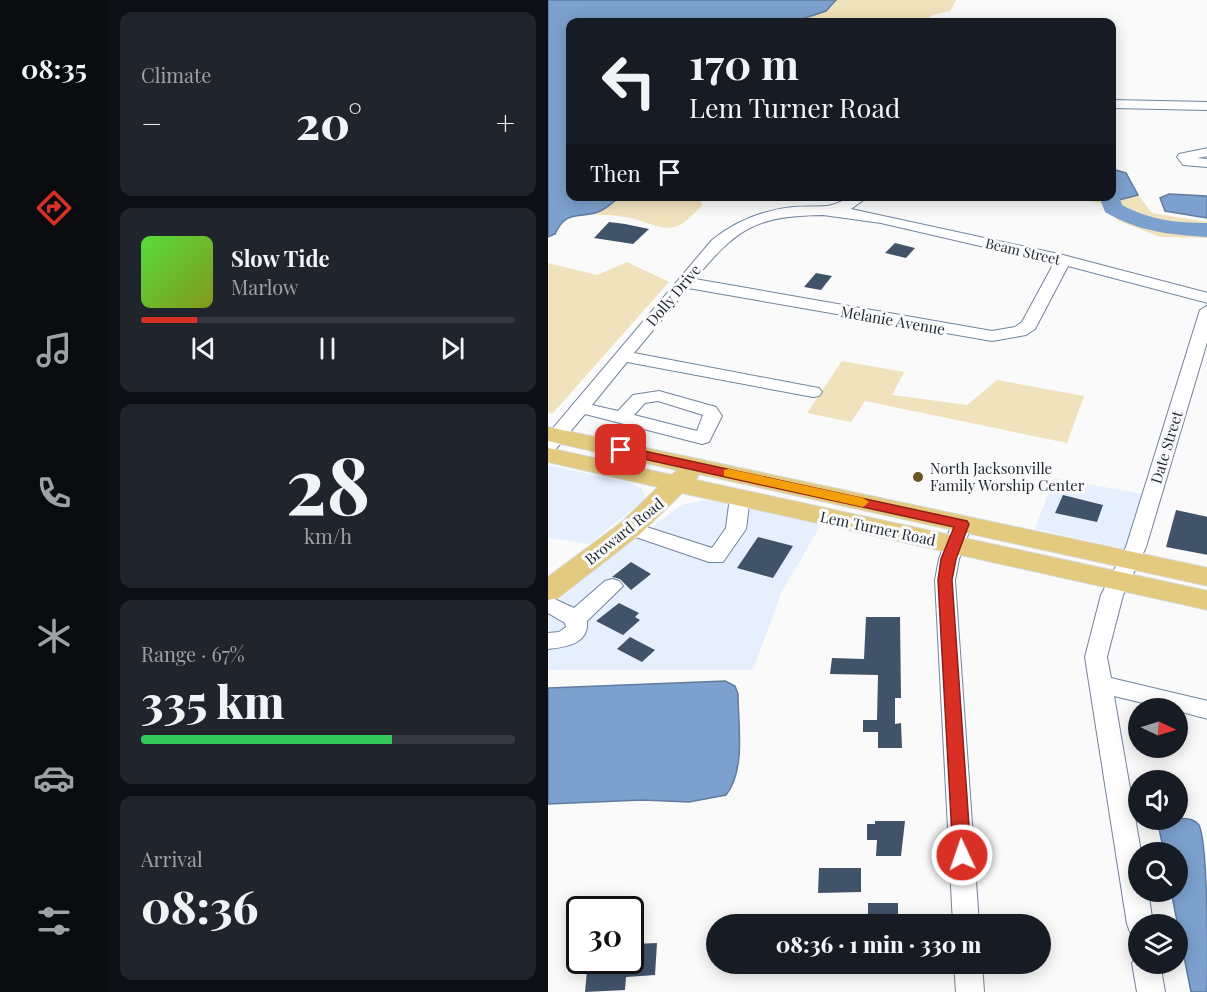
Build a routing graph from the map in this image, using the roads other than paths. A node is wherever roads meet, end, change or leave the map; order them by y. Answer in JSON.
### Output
{"nodes":[{"id":1,"x":1208,"y":97,"type":"edge"},
{"id":2,"x":1116,"y":99,"type":"edge"},
{"id":3,"x":1116,"y":99,"type":"edge"},
{"id":4,"x":1208,"y":106,"type":"edge"},
{"id":5,"x":1208,"y":152,"type":"edge"},
{"id":6,"x":1208,"y":163,"type":"edge"},
{"id":7,"x":791,"y":201,"type":"edge"},
{"id":8,"x":854,"y":201,"type":"edge"},
{"id":9,"x":838,"y":211,"type":"junction"},
{"id":10,"x":778,"y":214,"type":"junction"},
{"id":11,"x":1063,"y":260,"type":"junction"},
{"id":12,"x":683,"y":282,"type":"junction"},
{"id":13,"x":1208,"y":298,"type":"edge"},
{"id":14,"x":1208,"y":310,"type":"edge"},
{"id":15,"x":622,"y":356,"type":"junction"},
{"id":16,"x":813,"y":392,"type":"dead end"},
{"id":17,"x":580,"y":407,"type":"junction"},
{"id":18,"x":622,"y":417,"type":"dead end"},
{"id":19,"x":550,"y":443,"type":"edge"},
{"id":20,"x":686,"y":475,"type":"junction"},
{"id":21,"x":740,"y":497,"type":"junction"},
{"id":22,"x":631,"y":528,"type":"junction"},
{"id":23,"x":958,"y":534,"type":"junction"},
{"id":24,"x":1124,"y":571,"type":"junction"},
{"id":25,"x":1208,"y":577,"type":"edge"},
{"id":26,"x":612,"y":586,"type":"dead end"},
{"id":27,"x":548,"y":591,"type":"edge"},
{"id":28,"x":1208,"y":601,"type":"edge"},
{"id":29,"x":548,"y":603,"type":"edge"},
{"id":30,"x":576,"y":619,"type":"junction"},
{"id":31,"x":548,"y":641,"type":"edge"},
{"id":32,"x":1100,"y":684,"type":"junction"},
{"id":33,"x":1208,"y":710,"type":"edge"},
{"id":34,"x":965,"y":914,"type":"edge"},
{"id":35,"x":1138,"y":914,"type":"edge"},
{"id":36,"x":969,"y":974,"type":"edge"},
{"id":37,"x":1148,"y":974,"type":"edge"},
{"id":38,"x":970,"y":992,"type":"edge"},
{"id":39,"x":1151,"y":992,"type":"edge"}],
"edges":[{"from":1,"to":2,"type":"street"},
{"from":3,"to":4,"type":"street"},
{"from":5,"to":6,"type":"street"},
{"from":7,"to":10,"type":"street"},
{"from":8,"to":9,"type":"street"},
{"from":9,"to":10,"type":"street","name":"Dolly Drive"},
{"from":9,"to":11,"type":"street","name":"Beam Street"},
{"from":10,"to":12,"type":"street","name":"Dolly Drive"},
{"from":11,"to":12,"type":"street","name":"Melanie Avenue"},
{"from":11,"to":13,"type":"street","name":"Beam Street"},
{"from":12,"to":15,"type":"street","name":"Dolly Drive"},
{"from":14,"to":24,"type":"street","name":"Date Street"},
{"from":15,"to":16,"type":"street"},
{"from":15,"to":17,"type":"street","name":"Dolly Drive"},
{"from":17,"to":18,"type":"street"},
{"from":17,"to":19,"type":"street","name":"Dolly Drive"},
{"from":19,"to":20,"type":"main road","name":"Lem Turner Road"},
{"from":20,"to":21,"type":"main road","name":"Lem Turner Road"},
{"from":20,"to":22,"type":"main road","name":"Broward Road"},
{"from":20,"to":23,"type":"main road","name":"Lem Turner Road"},
{"from":21,"to":22,"type":"street"},
{"from":21,"to":23,"type":"main road","name":"Lem Turner Road"},
{"from":22,"to":27,"type":"main road","name":"Broward Road"},
{"from":23,"to":24,"type":"main road","name":"Lem Turner Road"},
{"from":23,"to":34,"type":"street"},
{"from":24,"to":25,"type":"main road","name":"Lem Turner Road"},
{"from":24,"to":28,"type":"main road","name":"Lem Turner Road"},
{"from":24,"to":32,"type":"street","name":"Date Street"},
{"from":26,"to":30,"type":"street"},
{"from":29,"to":30,"type":"street"},
{"from":30,"to":31,"type":"street"},
{"from":32,"to":33,"type":"street"},
{"from":32,"to":35,"type":"street","name":"Date Street"},
{"from":36,"to":38,"type":"street"},
{"from":37,"to":39,"type":"street"}]}
